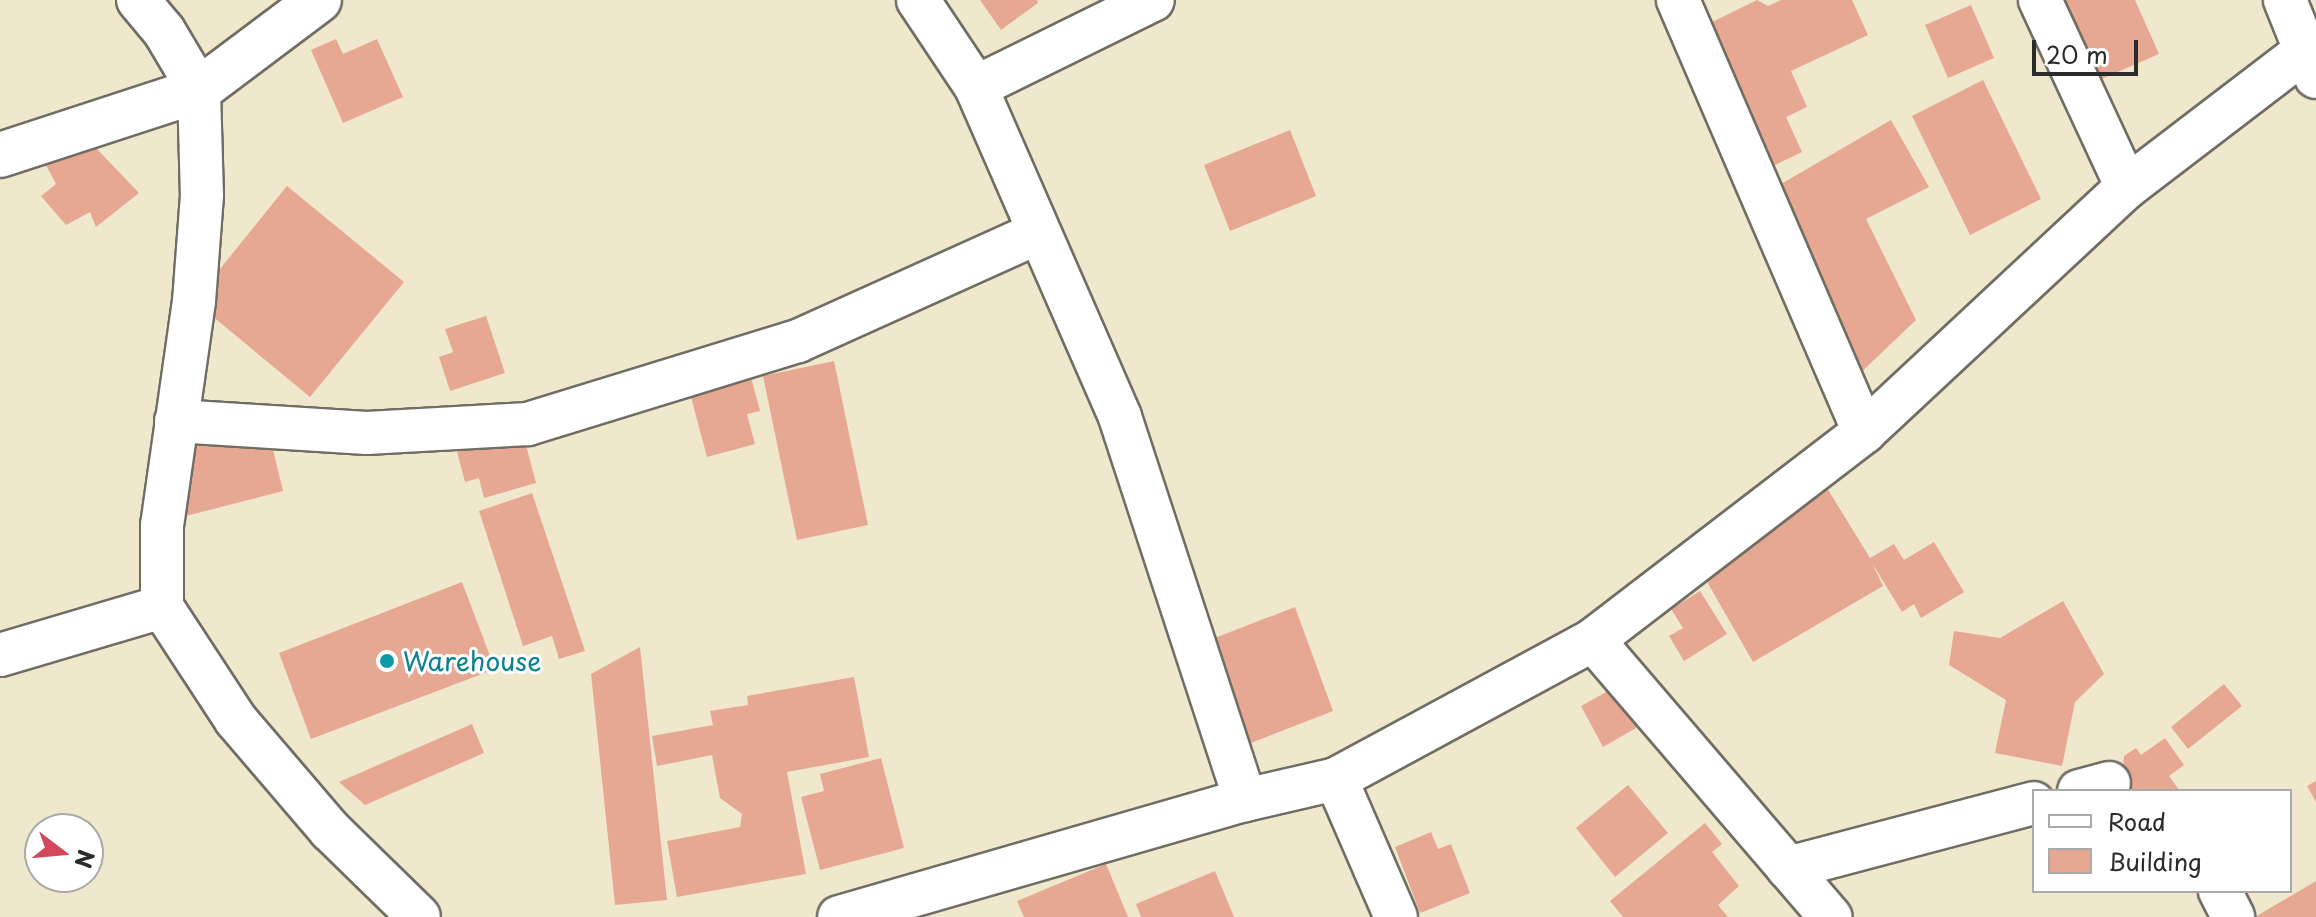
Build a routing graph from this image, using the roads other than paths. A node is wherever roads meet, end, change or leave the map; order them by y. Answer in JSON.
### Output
{"nodes":[{"id":1,"x":138,"y":0,"type":"edge"},
{"id":2,"x":319,"y":0,"type":"edge"},
{"id":3,"x":918,"y":0,"type":"edge"},
{"id":4,"x":1153,"y":0,"type":"edge"},
{"id":5,"x":1678,"y":0,"type":"edge"},
{"id":6,"x":2040,"y":0,"type":"edge"},
{"id":7,"x":2285,"y":0,"type":"edge"},
{"id":8,"x":2311,"y":65,"type":"edge"},
{"id":9,"x":976,"y":87,"type":"junction"},
{"id":10,"x":199,"y":90,"type":"junction"},
{"id":11,"x":0,"y":155,"type":"edge"},
{"id":12,"x":2127,"y":187,"type":"junction"},
{"id":13,"x":1037,"y":233,"type":"junction"},
{"id":14,"x":176,"y":421,"type":"junction"},
{"id":15,"x":1864,"y":432,"type":"junction"},
{"id":16,"x":162,"y":607,"type":"junction"},
{"id":17,"x":1593,"y":640,"type":"junction"},
{"id":18,"x":0,"y":655,"type":"edge"},
{"id":19,"x":1336,"y":779,"type":"junction"},
{"id":20,"x":1245,"y":800,"type":"junction"},
{"id":21,"x":2032,"y":804,"type":"edge"},
{"id":22,"x":1788,"y":868,"type":"junction"},
{"id":23,"x":2221,"y":893,"type":"edge"},
{"id":24,"x":904,"y":909,"type":"edge"},
{"id":25,"x":419,"y":917,"type":"edge"},
{"id":26,"x":839,"y":917,"type":"edge"},
{"id":27,"x":1396,"y":917,"type":"edge"},
{"id":28,"x":1830,"y":917,"type":"edge"},
{"id":29,"x":2233,"y":917,"type":"edge"}],
"edges":[{"from":1,"to":10,"type":"street"},
{"from":2,"to":10,"type":"street"},
{"from":3,"to":9,"type":"street"},
{"from":4,"to":9,"type":"street"},
{"from":5,"to":15,"type":"street"},
{"from":6,"to":12,"type":"street"},
{"from":7,"to":8,"type":"street"},
{"from":8,"to":12,"type":"street"},
{"from":9,"to":13,"type":"street"},
{"from":10,"to":11,"type":"street"},
{"from":10,"to":14,"type":"street"},
{"from":12,"to":15,"type":"street"},
{"from":13,"to":14,"type":"street"},
{"from":13,"to":20,"type":"street"},
{"from":14,"to":16,"type":"street"},
{"from":15,"to":17,"type":"street"},
{"from":16,"to":18,"type":"street"},
{"from":16,"to":25,"type":"street"},
{"from":17,"to":19,"type":"street"},
{"from":17,"to":22,"type":"street"},
{"from":19,"to":20,"type":"street"},
{"from":19,"to":27,"type":"street"},
{"from":20,"to":24,"type":"street"},
{"from":21,"to":22,"type":"street"},
{"from":22,"to":28,"type":"street"},
{"from":23,"to":29,"type":"street"},
{"from":24,"to":26,"type":"street"}]}
